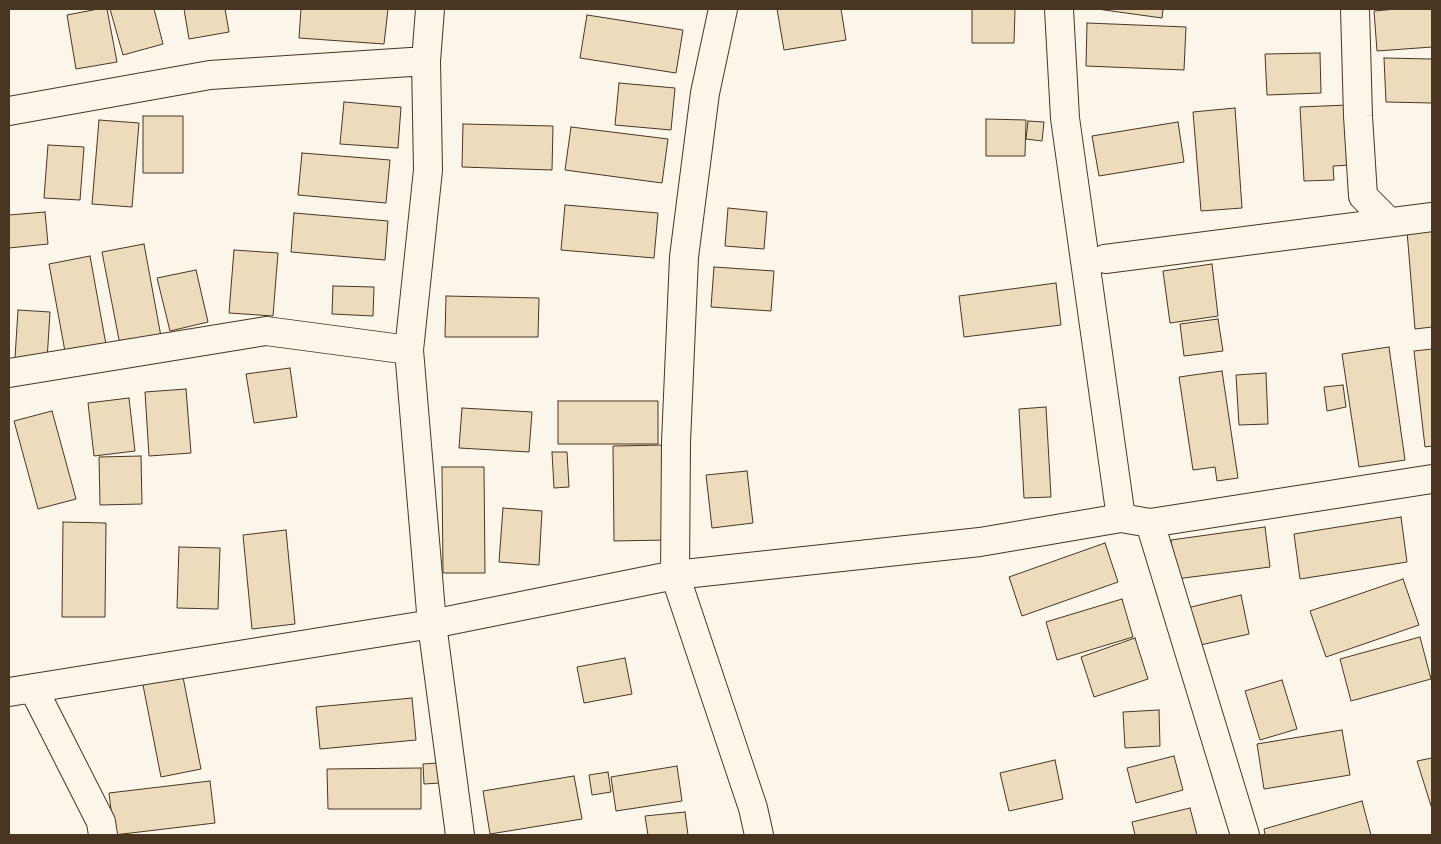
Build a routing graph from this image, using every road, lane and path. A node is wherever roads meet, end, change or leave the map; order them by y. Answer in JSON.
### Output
{"nodes":[{"id":1,"x":430,"y":9,"type":"edge"},
{"id":2,"x":723,"y":9,"type":"edge"},
{"id":3,"x":1059,"y":9,"type":"edge"},
{"id":4,"x":1355,"y":9,"type":"edge"},
{"id":5,"x":426,"y":61,"type":"junction"},
{"id":6,"x":9,"y":111,"type":"edge"},
{"id":7,"x":1432,"y":217,"type":"edge"},
{"id":8,"x":1389,"y":222,"type":"junction"},
{"id":9,"x":1105,"y":259,"type":"dead end"},
{"id":10,"x":409,"y":350,"type":"junction"},
{"id":11,"x":9,"y":373,"type":"edge"},
{"id":12,"x":1432,"y":479,"type":"edge"},
{"id":13,"x":1121,"y":518,"type":"junction"},
{"id":14,"x":1150,"y":522,"type":"junction"},
{"id":15,"x":675,"y":575,"type":"junction"},
{"id":16,"x":432,"y":624,"type":"junction"},
{"id":17,"x":21,"y":690,"type":"edge"},
{"id":18,"x":103,"y":835,"type":"edge"},
{"id":19,"x":460,"y":835,"type":"edge"},
{"id":20,"x":759,"y":835,"type":"edge"},
{"id":21,"x":1245,"y":835,"type":"edge"}],
"edges":[{"from":1,"to":5,"type":"street"},
{"from":2,"to":15,"type":"street"},
{"from":3,"to":13,"type":"street"},
{"from":4,"to":8,"type":"street"},
{"from":5,"to":6,"type":"street"},
{"from":5,"to":10,"type":"street"},
{"from":7,"to":8,"type":"street"},
{"from":8,"to":9,"type":"street"},
{"from":10,"to":11,"type":"street"},
{"from":10,"to":16,"type":"street"},
{"from":12,"to":14,"type":"street"},
{"from":13,"to":14,"type":"street"},
{"from":13,"to":15,"type":"street"},
{"from":14,"to":21,"type":"street"},
{"from":15,"to":16,"type":"street"},
{"from":15,"to":20,"type":"street"},
{"from":16,"to":17,"type":"street"},
{"from":16,"to":19,"type":"street"},
{"from":17,"to":18,"type":"street"}]}
